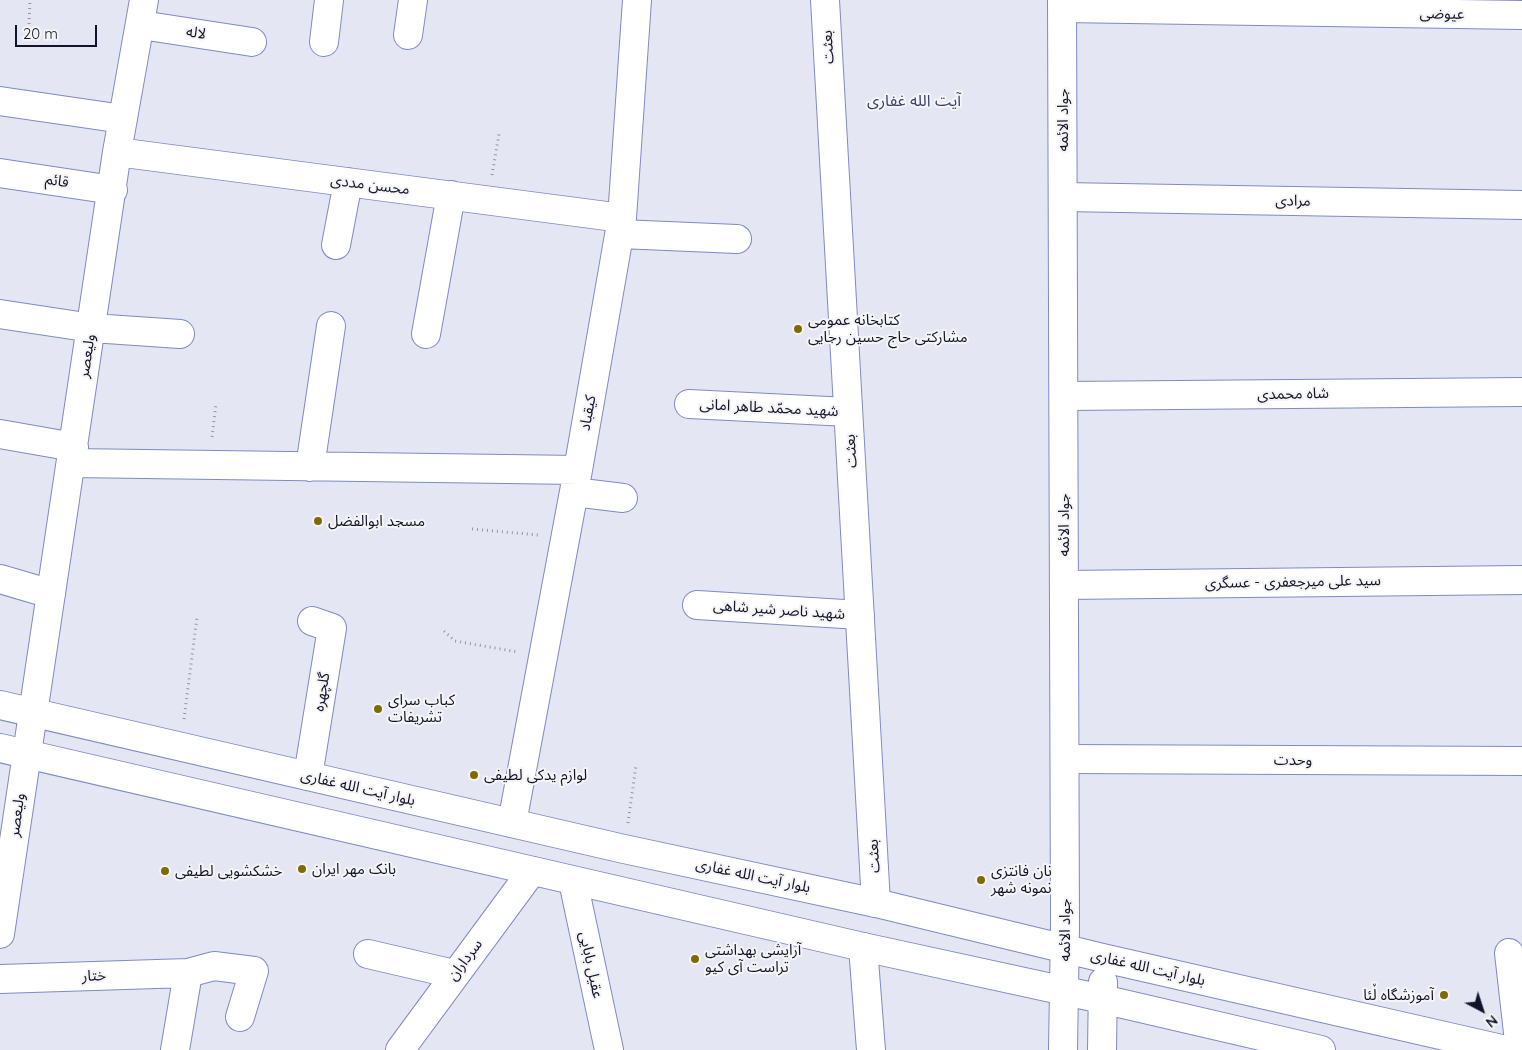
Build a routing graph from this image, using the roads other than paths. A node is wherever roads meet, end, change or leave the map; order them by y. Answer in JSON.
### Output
{"nodes":[{"id":1,"x":329,"y":0,"type":"edge"},
{"id":2,"x":413,"y":0,"type":"edge"},
{"id":3,"x":637,"y":0,"type":"edge"},
{"id":4,"x":825,"y":0,"type":"edge"},
{"id":5,"x":1062,"y":4,"type":"edge"},
{"id":6,"x":143,"y":12,"type":"edge"},
{"id":7,"x":1522,"y":15,"type":"edge"},
{"id":8,"x":408,"y":35,"type":"dead end"},
{"id":9,"x":252,"y":42,"type":"dead end"},
{"id":10,"x":324,"y":42,"type":"dead end"},
{"id":11,"x":0,"y":101,"type":"edge"},
{"id":12,"x":123,"y":118,"type":"junction"},
{"id":13,"x":117,"y":152,"type":"junction"},
{"id":14,"x":0,"y":172,"type":"edge"},
{"id":15,"x":348,"y":182,"type":"junction"},
{"id":16,"x":113,"y":190,"type":"junction"},
{"id":17,"x":451,"y":195,"type":"junction"},
{"id":18,"x":1063,"y":197,"type":"junction"},
{"id":19,"x":1522,"y":205,"type":"edge"},
{"id":20,"x":621,"y":226,"type":"junction"},
{"id":21,"x":736,"y":238,"type":"dead end"},
{"id":22,"x":336,"y":245,"type":"dead end"},
{"id":23,"x":0,"y":314,"type":"edge"},
{"id":24,"x":331,"y":326,"type":"dead end"},
{"id":25,"x":92,"y":328,"type":"junction"},
{"id":26,"x":180,"y":334,"type":"dead end"},
{"id":27,"x":426,"y":334,"type":"dead end"},
{"id":28,"x":1522,"y":392,"type":"edge"},
{"id":29,"x":1064,"y":396,"type":"junction"},
{"id":30,"x":689,"y":404,"type":"dead end"},
{"id":31,"x":848,"y":412,"type":"junction"},
{"id":32,"x":0,"y":434,"type":"edge"},
{"id":33,"x":73,"y":455,"type":"junction"},
{"id":34,"x":310,"y":467,"type":"junction"},
{"id":35,"x":576,"y":481,"type":"junction"},
{"id":36,"x":623,"y":498,"type":"dead end"},
{"id":37,"x":0,"y":579,"type":"edge"},
{"id":38,"x":1522,"y":580,"type":"edge"},
{"id":39,"x":1064,"y":585,"type":"junction"},
{"id":40,"x":51,"y":594,"type":"junction"},
{"id":41,"x":697,"y":605,"type":"dead end"},
{"id":42,"x":860,"y":615,"type":"junction"},
{"id":43,"x":312,"y":622,"type":"dead end"},
{"id":44,"x":0,"y":705,"type":"edge"},
{"id":45,"x":33,"y":713,"type":"junction"},
{"id":46,"x":0,"y":748,"type":"edge"},
{"id":47,"x":26,"y":754,"type":"junction"},
{"id":48,"x":1065,"y":759,"type":"junction"},
{"id":49,"x":1522,"y":761,"type":"edge"},
{"id":50,"x":308,"y":776,"type":"junction"},
{"id":51,"x":512,"y":823,"type":"junction"},
{"id":52,"x":532,"y":871,"type":"junction"},
{"id":53,"x":573,"y":881,"type":"junction"},
{"id":54,"x":876,"y":902,"type":"junction"},
{"id":55,"x":0,"y":934,"type":"edge"},
{"id":56,"x":863,"y":948,"type":"junction"},
{"id":57,"x":1065,"y":949,"type":"junction"},
{"id":58,"x":1509,"y":953,"type":"dead end"},
{"id":59,"x":368,"y":954,"type":"dead end"},
{"id":60,"x":1104,"y":958,"type":"junction"},
{"id":61,"x":188,"y":973,"type":"junction"},
{"id":62,"x":454,"y":974,"type":"junction"},
{"id":63,"x":0,"y":979,"type":"edge"},
{"id":64,"x":1064,"y":991,"type":"junction"},
{"id":65,"x":1102,"y":999,"type":"junction"},
{"id":66,"x":240,"y":1017,"type":"dead end"},
{"id":67,"x":175,"y":1050,"type":"edge"},
{"id":68,"x":400,"y":1050,"type":"edge"},
{"id":69,"x":609,"y":1050,"type":"edge"},
{"id":70,"x":871,"y":1050,"type":"edge"},
{"id":71,"x":1063,"y":1050,"type":"edge"},
{"id":72,"x":1102,"y":1050,"type":"edge"},
{"id":73,"x":1321,"y":1050,"type":"edge"},
{"id":74,"x":1506,"y":1050,"type":"edge"},
{"id":75,"x":1520,"y":1050,"type":"edge"}],
"edges":[{"from":1,"to":10,"type":"street"},
{"from":2,"to":8,"type":"street"},
{"from":3,"to":20,"type":"street","name":"کیقباد"},
{"from":4,"to":31,"type":"street","name":"بعثت"},
{"from":5,"to":7,"type":"street","name":"عیوضی"},
{"from":5,"to":18,"type":"street","name":"جواد الائمه"},
{"from":6,"to":9,"type":"street","name":"لاله"},
{"from":6,"to":12,"type":"street","name":"ولیعصر"},
{"from":11,"to":12,"type":"street"},
{"from":12,"to":13,"type":"street","name":"ولیعصر"},
{"from":13,"to":15,"type":"street","name":"محسن مددی"},
{"from":13,"to":16,"type":"street","name":"ولیعصر"},
{"from":14,"to":16,"type":"street","name":"قائم"},
{"from":15,"to":17,"type":"street","name":"محسن مددی"},
{"from":15,"to":22,"type":"street"},
{"from":16,"to":25,"type":"street","name":"ولیعصر"},
{"from":17,"to":20,"type":"street","name":"محسن مددی"},
{"from":17,"to":27,"type":"street"},
{"from":18,"to":19,"type":"street","name":"مرادی"},
{"from":18,"to":29,"type":"street","name":"جواد الائمه"},
{"from":20,"to":21,"type":"street","name":"محسن مددی"},
{"from":20,"to":35,"type":"street","name":"کیقباد"},
{"from":23,"to":25,"type":"street"},
{"from":24,"to":34,"type":"street"},
{"from":25,"to":26,"type":"street"},
{"from":25,"to":33,"type":"street","name":"ولیعصر"},
{"from":28,"to":29,"type":"street","name":"شاه محمدی"},
{"from":29,"to":39,"type":"street","name":"جواد الائمه"},
{"from":30,"to":31,"type":"street","name":"شهید محمّد طاهر امانی"},
{"from":31,"to":42,"type":"street","name":"بعثت"},
{"from":32,"to":33,"type":"street"},
{"from":33,"to":34,"type":"street"},
{"from":33,"to":40,"type":"street","name":"ولیعصر"},
{"from":34,"to":35,"type":"street"},
{"from":35,"to":36,"type":"street"},
{"from":35,"to":51,"type":"street","name":"کیقباد"},
{"from":37,"to":40,"type":"street"},
{"from":38,"to":39,"type":"street","name":"سید علی میرجعفری - عسگری"},
{"from":39,"to":48,"type":"street","name":"جواد الائمه"},
{"from":40,"to":45,"type":"street","name":"ولیعصر"},
{"from":41,"to":42,"type":"street","name":"شهید ناصر شیر شاهی"},
{"from":42,"to":54,"type":"street","name":"بعثت"},
{"from":43,"to":50,"type":"street","name":"گلچهره"},
{"from":44,"to":45,"type":"street","name":"بلوار آیت الله غفاری"},
{"from":45,"to":47,"type":"street","name":"ولیعصر"},
{"from":45,"to":50,"type":"street","name":"بلوار آیت الله غفاری"},
{"from":46,"to":47,"type":"street"},
{"from":47,"to":52,"type":"street"},
{"from":47,"to":55,"type":"street","name":"ولیعصر"},
{"from":48,"to":49,"type":"street","name":"وحدت"},
{"from":48,"to":57,"type":"street","name":"جواد الائمه"},
{"from":50,"to":51,"type":"street","name":"بلوار آیت الله غفاری"},
{"from":51,"to":54,"type":"street","name":"بلوار آیت الله غفاری"},
{"from":52,"to":53,"type":"street"},
{"from":52,"to":62,"type":"street","name":"سرداران"},
{"from":53,"to":56,"type":"street"},
{"from":53,"to":69,"type":"street","name":"عقیل بابایی"},
{"from":54,"to":57,"type":"street","name":"بلوار آیت الله غفاری"},
{"from":56,"to":64,"type":"street"},
{"from":56,"to":70,"type":"street"},
{"from":57,"to":60,"type":"street","name":"بلوار آیت الله غفاری"},
{"from":57,"to":64,"type":"street","name":"جواد الائمه"},
{"from":58,"to":75,"type":"street"},
{"from":59,"to":62,"type":"street"},
{"from":60,"to":65,"type":"street"},
{"from":60,"to":74,"type":"street","name":"بلوار آیت الله غفاری"},
{"from":61,"to":63,"type":"street","name":"ختار"},
{"from":61,"to":66,"type":"street","name":"ختار"},
{"from":61,"to":67,"type":"street"},
{"from":62,"to":68,"type":"street","name":"سرداران"},
{"from":64,"to":65,"type":"street"},
{"from":64,"to":71,"type":"street","name":"جواد الائمه"},
{"from":65,"to":72,"type":"street"},
{"from":65,"to":73,"type":"street"}]}
